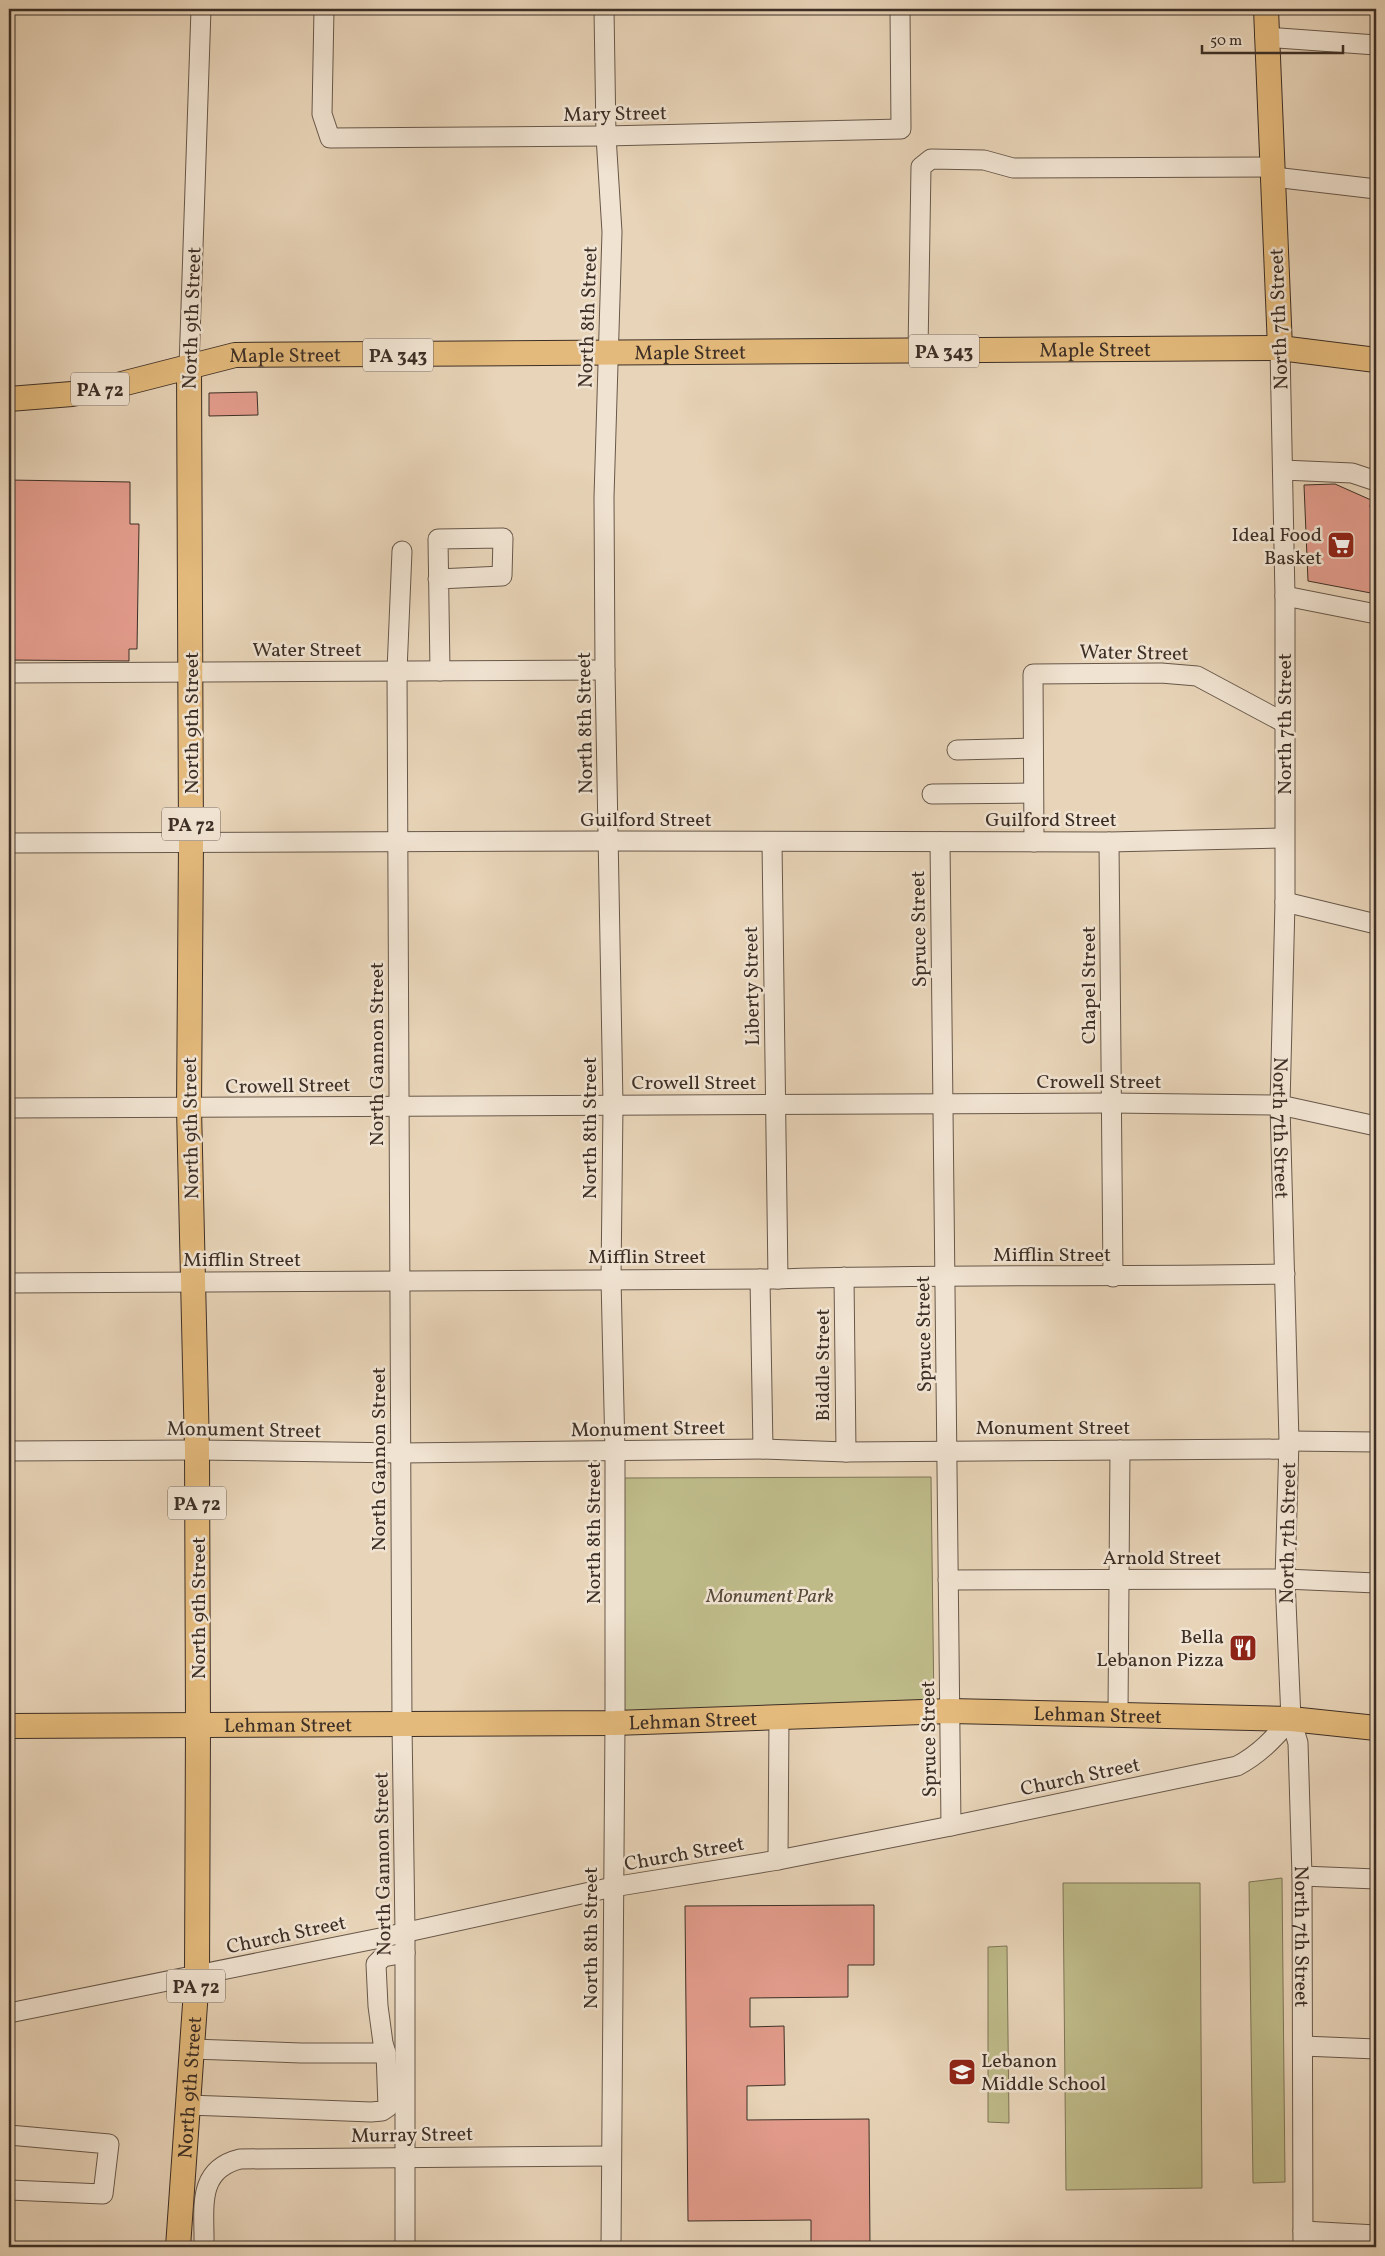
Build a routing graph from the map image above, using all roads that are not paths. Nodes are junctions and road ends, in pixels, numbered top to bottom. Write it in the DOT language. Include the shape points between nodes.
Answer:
graph roads {
  1 [pos="201,9"];
  2 [pos="324,9"];
  3 [pos="604,9"];
  4 [pos="900,9"];
  5 [pos="1266,9"];
  6 [pos="1266,37"];
  7 [pos="1376,46"];
  8 [pos="606,136"];
  9 [pos="1273,172"];
  10 [pos="1376,189"];
  11 [pos="1280,348"];
  12 [pos="918,352"];
  13 [pos="609,354"];
  14 [pos="1376,360"];
  15 [pos="189,367"];
  16 [pos="9,399"];
  17 [pos="1284,470"];
  18 [pos="1376,481"];
  19 [pos="402,551"];
  20 [pos="438,579"];
  21 [pos="1285,596"];
  22 [pos="1376,614"];
  23 [pos="605,670"];
  24 [pos="191,671"];
  25 [pos="397,671"];
  26 [pos="440,671"];
  27 [pos="9,673"];
  28 [pos="1283,722"];
  29 [pos="1033,748"];
  30 [pos="957,750"];
  31 [pos="1034,793"];
  32 [pos="932,794"];
  33 [pos="1284,838"];
  34 [pos="609,841"];
  35 [pos="191,842"];
  36 [pos="398,842"];
  37 [pos="940,842"];
  38 [pos="1034,842"];
  39 [pos="1109,842"];
  40 [pos="9,843"];
  41 [pos="772,843"];
  42 [pos="1285,902"];
  43 [pos="1376,924"];
  44 [pos="1111,1102"];
  45 [pos="775,1104"];
  46 [pos="943,1104"];
  47 [pos="613,1105"];
  48 [pos="1280,1105"];
  49 [pos="399,1106"];
  50 [pos="9,1108"];
  51 [pos="189,1108"];
  52 [pos="1376,1126"];
  53 [pos="1285,1274"];
  54 [pos="945,1276"];
  55 [pos="844,1277"];
  56 [pos="1112,1277"];
  57 [pos="611,1279"];
  58 [pos="769,1279"];
  59 [pos="400,1280"];
  60 [pos="192,1282"];
  61 [pos="9,1283"];
  62 [pos="1376,1442"];
  63 [pos="1289,1445"];
  64 [pos="764,1449"];
  65 [pos="197,1450"];
  66 [pos="947,1450"];
  67 [pos="1120,1450"];
  68 [pos="9,1451"];
  69 [pos="615,1452"];
  70 [pos="846,1452"];
  71 [pos="401,1453"];
  72 [pos="1119,1579"];
  73 [pos="1285,1579"];
  74 [pos="948,1580"];
  75 [pos="1376,1583"];
  76 [pos="950,1711"];
  77 [pos="1118,1713"];
  78 [pos="779,1716"];
  79 [pos="1291,1718"];
  80 [pos="616,1723"];
  81 [pos="402,1724"];
  82 [pos="198,1725"];
  83 [pos="9,1726"];
  84 [pos="1376,1728"];
  85 [pos="951,1826"];
  86 [pos="778,1860"];
  87 [pos="1302,1876"];
  88 [pos="1376,1879"];
  89 [pos="613,1887"];
  90 [pos="405,1933"];
  91 [pos="405,1953"];
  92 [pos="197,1976"];
  93 [pos="9,2013"];
  94 [pos="1303,2046"];
  95 [pos="192,2049"];
  96 [pos="1376,2049"];
  97 [pos="386,2053"];
  98 [pos="188,2105"];
  99 [pos="9,2135"];
  100 [pos="404,2156"];
  101 [pos="611,2156"];
  102 [pos="9,2190"];
  103 [pos="1376,2235"];
  104 [pos="1303,2239"];
  105 [pos="178,2247"];
  106 [pos="204,2247"];
  107 [pos="405,2247"];
  108 [pos="611,2247"];
  1 -- 15 [label="street, North 9th Street"];
  2 -- 8 [label="street, Mary Street" via="322,114 330,138"];
  3 -- 8 [label="street, North 8th Street"];
  4 -- 8 [label="street, Mary Street" via="901,129"];
  5 -- 6 [label="main road, North 7th Street"];
  6 -- 7 [label="street"];
  6 -- 9 [label="main road, North 7th Street"];
  8 -- 13 [label="street, North 8th Street" via="612,232"];
  9 -- 10 [label="street"];
  9 -- 11 [label="main road, North 7th Street"];
  9 -- 12 [label="street" via="1013,168 984,160 931,159 921,167"];
  11 -- 12 [label="main road, Maple Street / PA 343"];
  11 -- 14 [label="main road, Maple Street"];
  11 -- 17 [label="street, North 7th Street"];
  12 -- 13 [label="main road, Maple Street / PA 343"];
  13 -- 15 [label="main road, Maple Street / PA 343" via="235,355"];
  13 -- 23 [label="street, North 8th Street" via="604,497"];
  15 -- 16 [label="main road, Maple Street / PA 72" via="106,388"];
  15 -- 24 [label="main road, North 9th Street / PA 72"];
  17 -- 18 [label="street" via="1352,472"];
  17 -- 21 [label="street, North 7th Street"];
  19 -- 25 [label="street, North Gannon Street"];
  20 -- 26 [label="street"];
  21 -- 22 [label="street"];
  21 -- 28 [label="street, North 7th Street"];
  23 -- 26 [label="street, Water Street"];
  23 -- 34 [label="street, North 8th Street"];
  24 -- 25 [label="street, Water Street"];
  24 -- 27 [label="street, Water Street"];
  24 -- 35 [label="main road, North 9th Street / PA 72"];
  25 -- 26 [label="street, Water Street"];
  25 -- 36 [label="street, North Gannon Street"];
  28 -- 29 [label="street, Water Street" via="1197,676 1161,672 1033,674"];
  28 -- 33 [label="street, North 7th Street"];
  29 -- 30 [label="street"];
  29 -- 31 [label="street"];
  31 -- 32 [label="street"];
  31 -- 38 [label="street"];
  33 -- 39 [label="street, Guilford Street"];
  33 -- 42 [label="street, North 7th Street"];
  34 -- 36 [label="street, Guilford Street"];
  34 -- 41 [label="street, Guilford Street"];
  34 -- 47 [label="street, North 8th Street"];
  35 -- 36 [label="street, Guilford Street"];
  35 -- 40 [label="street, Guilford Street"];
  35 -- 51 [label="main road, North 9th Street / PA 72"];
  36 -- 49 [label="street, North Gannon Street"];
  37 -- 38 [label="street, Guilford Street"];
  37 -- 41 [label="street, Guilford Street"];
  37 -- 46 [label="street, Spruce Street"];
  38 -- 39 [label="street, Guilford Street"];
  39 -- 44 [label="street, Chapel Street"];
  41 -- 45 [label="street, Liberty Street"];
  42 -- 43 [label="street"];
  42 -- 48 [label="street, North 7th Street"];
  44 -- 46 [label="street, Crowell Street"];
  44 -- 48 [label="street, Crowell Street"];
  44 -- 56 [label="street, Chapel Street"];
  45 -- 46 [label="street, Crowell Street"];
  45 -- 47 [label="street, Crowell Street"];
  45 -- 58 [label="street, Liberty Street"];
  46 -- 54 [label="street, Spruce Street"];
  47 -- 49 [label="street, Crowell Street"];
  47 -- 57 [label="street, North 8th Street"];
  48 -- 52 [label="street, Crowell Street"];
  48 -- 53 [label="street, North 7th Street"];
  49 -- 51 [label="street, Crowell Street"];
  49 -- 59 [label="street, North Gannon Street"];
  50 -- 51 [label="street, Crowell Street"];
  51 -- 60 [label="main road, North 9th Street / PA 72"];
  53 -- 56 [label="street, Mifflin Street"];
  53 -- 63 [label="street, North 7th Street"];
  54 -- 55 [label="street, Mifflin Street"];
  54 -- 56 [label="street, Mifflin Street"];
  54 -- 66 [label="street, Spruce Street"];
  55 -- 58 [label="street, Mifflin Street"];
  55 -- 70 [label="street, Biddle Street"];
  57 -- 58 [label="street, Mifflin Street"];
  57 -- 59 [label="street, Mifflin Street"];
  57 -- 69 [label="street, North 8th Street"];
  58 -- 64 [label="street, Liberty Street"];
  59 -- 60 [label="street, Mifflin Street"];
  59 -- 71 [label="street, North Gannon Street"];
  60 -- 61 [label="street, Mifflin Street"];
  60 -- 65 [label="main road, North 9th Street / PA 72"];
  62 -- 63 [label="street, Monument Street"];
  63 -- 67 [label="street, Monument Street"];
  63 -- 73 [label="street, North 7th Street"];
  64 -- 69 [label="street, Monument Street"];
  64 -- 70 [label="street, Monument Street"];
  65 -- 68 [label="street, Monument Street"];
  65 -- 71 [label="street, Monument Street"];
  65 -- 82 [label="main road, North 9th Street / PA 72"];
  66 -- 67 [label="street, Monument Street"];
  66 -- 70 [label="street, Monument Street"];
  66 -- 74 [label="street, Spruce Street"];
  67 -- 72 [label="street"];
  69 -- 71 [label="street, Monument Street"];
  69 -- 80 [label="street, North 8th Street"];
  71 -- 81 [label="street, North Gannon Street"];
  72 -- 73 [label="street, Arnold Street"];
  72 -- 74 [label="street, Arnold Street"];
  72 -- 77 [label="street"];
  73 -- 75 [label="street, Arnold Street"];
  73 -- 79 [label="street, North 7th Street"];
  74 -- 76 [label="street, Spruce Street"];
  76 -- 77 [label="main road, Lehman Street"];
  76 -- 78 [label="main road, Lehman Street"];
  76 -- 85 [label="street, Spruce Street"];
  77 -- 79 [label="main road, Lehman Street"];
  78 -- 80 [label="main road, Lehman Street"];
  78 -- 86 [label="street"];
  79 -- 84 [label="main road, Lehman Street"];
  79 -- 85 [label="street, Church Street" via="1266,1748 1237,1766"];
  79 -- 87 [label="street, North 7th Street" via="1298,1743"];
  80 -- 81 [label="main road, Lehman Street"];
  80 -- 89 [label="street, North 8th Street"];
  81 -- 82 [label="main road, Lehman Street"];
  81 -- 90 [label="street, North Gannon Street"];
  82 -- 83 [label="main road, Lehman Street"];
  82 -- 92 [label="main road, North 9th Street / PA 72"];
  85 -- 86 [label="street, Church Street"];
  86 -- 89 [label="street, Church Street"];
  87 -- 88 [label="street"];
  87 -- 94 [label="street, North 7th Street"];
  89 -- 90 [label="street, Church Street"];
  89 -- 101 [label="street, North 8th Street"];
  90 -- 91 [label="street, North Gannon Street"];
  90 -- 92 [label="street, Church Street"];
  91 -- 97 [label="street" via="383,1957 376,1964 379,2016"];
  91 -- 100 [label="street, North Gannon Street"];
  92 -- 93 [label="street, Church Street"];
  92 -- 95 [label="main road, North 9th Street / PA 72"];
  94 -- 96 [label="street"];
  94 -- 104 [label="street, North 7th Street"];
  95 -- 97 [label="street" via="302,2054"];
  95 -- 98 [label="main road, North 9th Street / PA 72"];
  97 -- 98 [label="street" via="389,2098 388,2107 382,2111"];
  98 -- 105 [label="main road, North 9th Street / PA 72"];
  99 -- 102 [label="street" via="109,2144 103,2194"];
  100 -- 101 [label="street, Murray Street"];
  100 -- 106 [label="street, Murray Street" via="240,2159 228,2162 216,2170 208,2182"];
  100 -- 107 [label="street, North Gannon Street"];
  101 -- 108 [label="street, North 8th Street"];
  103 -- 104 [label="street"];
}
